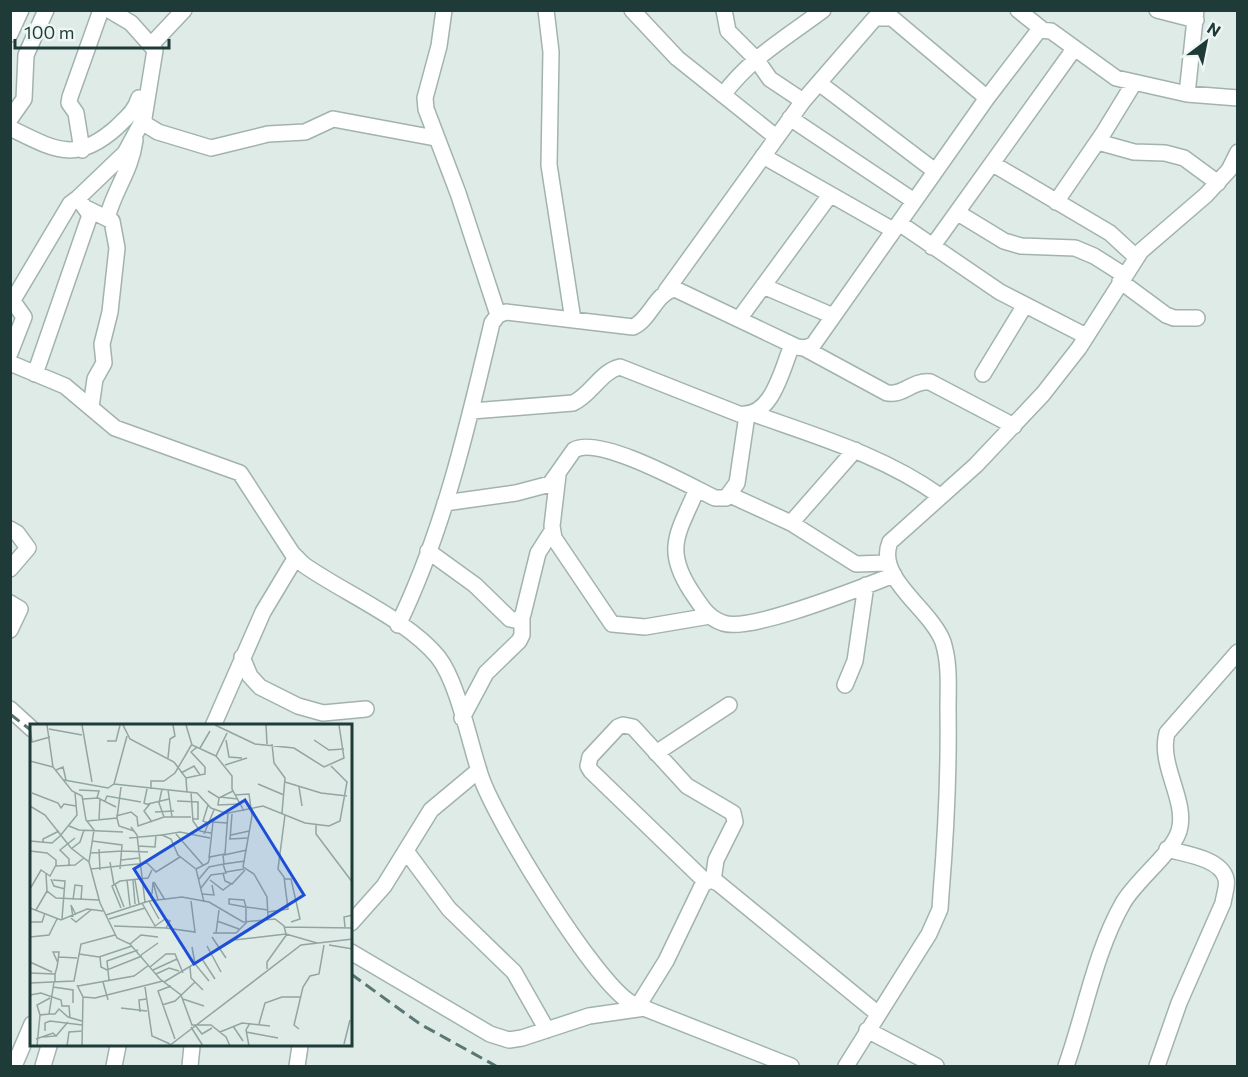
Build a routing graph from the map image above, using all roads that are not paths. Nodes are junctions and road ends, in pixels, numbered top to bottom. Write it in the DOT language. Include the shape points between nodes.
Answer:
graph roads {
  1 [pos="21,10"];
  2 [pos="46,10"];
  3 [pos="101,10"];
  4 [pos="109,10"];
  5 [pos="184,10"];
  6 [pos="444,10"];
  7 [pos="546,10"];
  8 [pos="632,10"];
  9 [pos="724,10"];
  10 [pos="823,10"];
  11 [pos="1018,10"];
  12 [pos="1156,10"];
  13 [pos="1196,15"];
  14 [pos="1043,30"];
  15 [pos="10,34"];
  16 [pos="151,45"];
  17 [pos="1074,49"];
  18 [pos="756,59"];
  19 [pos="819,83"];
  20 [pos="1134,83"];
  21 [pos="1187,94"];
  22 [pos="723,96"];
  23 [pos="987,98"];
  24 [pos="1238,98"];
  25 [pos="147,100"];
  26 [pos="803,101"];
  27 [pos="144,118"];
  28 [pos="790,118"];
  29 [pos="10,119"];
  30 [pos="10,128"];
  31 [pos="135,136"];
  32 [pos="776,137"];
  33 [pos="435,138"];
  34 [pos="1098,142"];
  35 [pos="82,150"];
  36 [pos="1238,152"];
  37 [pos="763,156"];
  38 [pos="993,164"];
  39 [pos="935,171"];
  40 [pos="1218,183"];
  41 [pos="830,195"];
  42 [pos="915,201"];
  43 [pos="1056,202"];
  44 [pos="83,204"];
  45 [pos="958,213"];
  46 [pos="107,218"];
  47 [pos="896,227"];
  48 [pos="932,247"];
  49 [pos="1136,257"];
  50 [pos="1122,278"];
  51 [pos="764,286"];
  52 [pos="666,291"];
  53 [pos="12,299"];
  54 [pos="1025,305"];
  55 [pos="498,315"];
  56 [pos="833,316"];
  57 [pos="1197,318"];
  58 [pos="739,319"];
  59 [pos="573,320"];
  60 [pos="1086,336"];
  61 [pos="798,346"];
  62 [pos="10,353"];
  63 [pos="10,363"];
  64 [pos="35,374"];
  65 [pos="983,374"];
  66 [pos="91,407"];
  67 [pos="472,411"];
  68 [pos="750,415"];
  69 [pos="1014,426"];
  70 [pos="855,450"];
  71 [pos="558,475"];
  72 [pos="697,489"];
  73 [pos="730,495"];
  74 [pos="940,496"];
  75 [pos="445,503"];
  76 [pos="791,523"];
  77 [pos="10,529"];
  78 [pos="552,531"];
  79 [pos="428,551"];
  80 [pos="296,557"];
  81 [pos="10,569"];
  82 [pos="890,569"];
  83 [pos="866,585"];
  84 [pos="10,603"];
  85 [pos="710,616"];
  86 [pos="522,618"];
  87 [pos="398,625"];
  88 [pos="10,630"];
  89 [pos="242,657"];
  90 [pos="1236,657"];
  91 [pos="845,685"];
  92 [pos="729,705"];
  93 [pos="10,709"];
  94 [pos="366,709"];
  95 [pos="462,718"];
  96 [pos="214,724"];
  97 [pos="30,727"];
  98 [pos="656,753"];
  99 [pos="479,770"];
  100 [pos="1167,849"];
  101 [pos="406,851"];
  102 [pos="710,881"];
  103 [pos="352,922"];
  104 [pos="352,953"];
  105 [pos="642,1007"];
  106 [pos="877,1013"];
  107 [pos="30,1029"];
  108 [pos="547,1030"];
  109 [pos="867,1030"];
  110 [pos="49,1047"];
  111 [pos="118,1047"];
  112 [pos="192,1047"];
  113 [pos="300,1047"];
  114 [pos="14,1066"];
  115 [pos="43,1066"];
  116 [pos="114,1066"];
  117 [pos="190,1066"];
  118 [pos="297,1066"];
  119 [pos="790,1066"];
  120 [pos="846,1066"];
  121 [pos="936,1066"];
  122 [pos="1066,1066"];
  123 [pos="1157,1066"];
  1 -- 15 [label="street"];
  2 -- 29 [label="street" via="26,56 24,99"];
  3 -- 35 [label="street" via="69,103 76,113"];
  4 -- 16 [label="street" via="130,23"];
  5 -- 16 [label="street"];
  6 -- 33 [label="street" via="425,98"];
  7 -- 59 [label="street" via="551,52 549,165"];
  8 -- 22 [label="street" via="677,58"];
  9 -- 18 [label="street" via="728,31"];
  10 -- 18 [label="street"];
  11 -- 14 [label="street"];
  12 -- 13 [label="street"];
  13 -- 21 [label="street"];
  14 -- 17 [label="street" via="1051,31"];
  14 -- 23 [label="street" via="1035,34"];
  16 -- 25 [label="street" via="155,58"];
  17 -- 20 [label="street" via="1107,74"];
  17 -- 38 [label="street"];
  18 -- 22 [label="street" via="738,74"];
  18 -- 26 [label="street" via="770,79"];
  19 -- 23 [label="street" via="866,26 883,16 899,24"];
  19 -- 26 [label="street"];
  19 -- 39 [label="street"];
  20 -- 21 [label="street"];
  20 -- 34 [label="street"];
  21 -- 24 [label="street"];
  22 -- 32 [label="street"];
  23 -- 39 [label="street"];
  25 -- 27 [label="street"];
  25 -- 35 [label="street" via="139,98 136,109 106,136"];
  26 -- 28 [label="street"];
  27 -- 31 [label="street"];
  27 -- 33 [label="street" via="158,132 211,148 268,134 305,132 333,119"];
  28 -- 32 [label="street"];
  28 -- 42 [label="street"];
  30 -- 35 [label="street" via="50,147"];
  31 -- 44 [label="street"];
  31 -- 46 [label="street" via="130,168 114,193"];
  32 -- 37 [label="street"];
  33 -- 55 [label="street" via="458,193"];
  34 -- 40 [label="street" via="1134,152 1184,158"];
  34 -- 43 [label="street"];
  36 -- 40 [label="street"];
  37 -- 41 [label="street"];
  37 -- 52 [label="street"];
  38 -- 43 [label="street"];
  38 -- 45 [label="street"];
  39 -- 42 [label="street"];
  40 -- 49 [label="street" via="1148,242"];
  41 -- 47 [label="street"];
  41 -- 51 [label="street"];
  42 -- 47 [label="street"];
  43 -- 49 [label="street" via="1110,233"];
  44 -- 46 [label="street"];
  44 -- 53 [label="street" via="70,204"];
  44 -- 64 [label="street" via="90,215"];
  45 -- 48 [label="street"];
  45 -- 50 [label="street" via="1004,241 1021,246 1075,248 1094,256"];
  46 -- 66 [label="street" via="114,226 117,248 102,344 104,363 95,379"];
  47 -- 48 [label="street"];
  47 -- 56 [label="street"];
  48 -- 54 [label="street"];
  49 -- 50 [label="street"];
  50 -- 57 [label="street" via="1166,315"];
  50 -- 60 [label="street"];
  51 -- 56 [label="street"];
  51 -- 58 [label="street"];
  52 -- 58 [label="street" via="675,289"];
  52 -- 59 [label="street" via="633,327"];
  53 -- 62 [label="street" via="24,317"];
  54 -- 60 [label="street"];
  54 -- 65 [label="street"];
  55 -- 59 [label="street" via="506,312"];
  55 -- 67 [label="street" via="492,323"];
  56 -- 61 [label="street" via="813,345"];
  58 -- 61 [label="street"];
  60 -- 69 [label="street"];
  61 -- 68 [label="street" via="764,406"];
  61 -- 69 [label="street" via="887,393 930,382"];
  63 -- 64 [label="street"];
  64 -- 66 [label="street" via="65,386"];
  66 -- 80 [label="street" via="115,428 240,473"];
  67 -- 68 [label="street" via="573,403 584,398 612,369 620,367"];
  67 -- 75 [label="street"];
  68 -- 70 [label="street"];
  68 -- 73 [label="street" via="737,483"];
  69 -- 74 [label="street"];
  70 -- 74 [label="street" via="891,465"];
  70 -- 76 [label="street"];
  71 -- 72 [label="street" via="574,450 594,446"];
  71 -- 75 [label="street" via="550,484 540,487"];
  71 -- 78 [label="street"];
  72 -- 73 [label="street" via="715,498"];
  72 -- 85 [label="street" via="674,553 681,575"];
  73 -- 76 [label="street"];
  74 -- 82 [label="street" via="894,537 887,550"];
  75 -- 79 [label="street"];
  76 -- 82 [label="street" via="856,564"];
  77 -- 81 [label="street" via="28,548"];
  78 -- 85 [label="street" via="567,560 612,624 645,627"];
  78 -- 86 [label="street" via="538,553"];
  79 -- 86 [label="street" via="475,585 510,619"];
  79 -- 87 [label="street"];
  80 -- 87 [label="street" via="319,576"];
  80 -- 89 [label="street" via="273,592"];
  82 -- 83 [label="street"];
  82 -- 106 [label="street" via="935,626 946,655 949,775 940,909 929,934"];
  83 -- 85 [label="street" via="745,623 729,625"];
  83 -- 91 [label="street" via="855,661"];
  84 -- 88 [label="street" via="20,609"];
  86 -- 95 [label="street" via="519,641 486,673"];
  87 -- 95 [label="street" via="439,658"];
  89 -- 94 [label="street" via="260,687 298,706 323,713"];
  89 -- 96 [label="street"];
  90 -- 100 [label="street" via="1167,733 1166,758 1180,822 1179,832"];
  92 -- 98 [label="street"];
  93 -- 97 [label="street"];
  95 -- 99 [label="street"];
  98 -- 102 [label="street" via="687,786 733,813 735,822"];
  98 -- 102 [label="street" via="635,729 623,725 599,746 588,766 663,842"];
  99 -- 101 [label="street" via="431,810"];
  99 -- 105 [label="street" via="499,818 601,975 619,996"];
  100 -- 122 [label="street" via="1132,889 1110,928"];
  100 -- 123 [label="street" via="1221,869 1226,886 1223,903 1179,1003"];
  101 -- 103 [label="street" via="384,886"];
  101 -- 108 [label="street" via="454,914 514,972"];
  102 -- 105 [label="street"];
  102 -- 106 [label="street"];
  104 -- 108 [label="street" via="490,1034 510,1040"];
  105 -- 108 [label="street"];
  105 -- 119 [label="street"];
  106 -- 109 [label="street"];
  107 -- 114 [label="street"];
  109 -- 120 [label="street"];
  109 -- 121 [label="street"];
  110 -- 115 [label="street"];
  111 -- 116 [label="street"];
  112 -- 117 [label="street"];
  113 -- 118 [label="street"];
}
